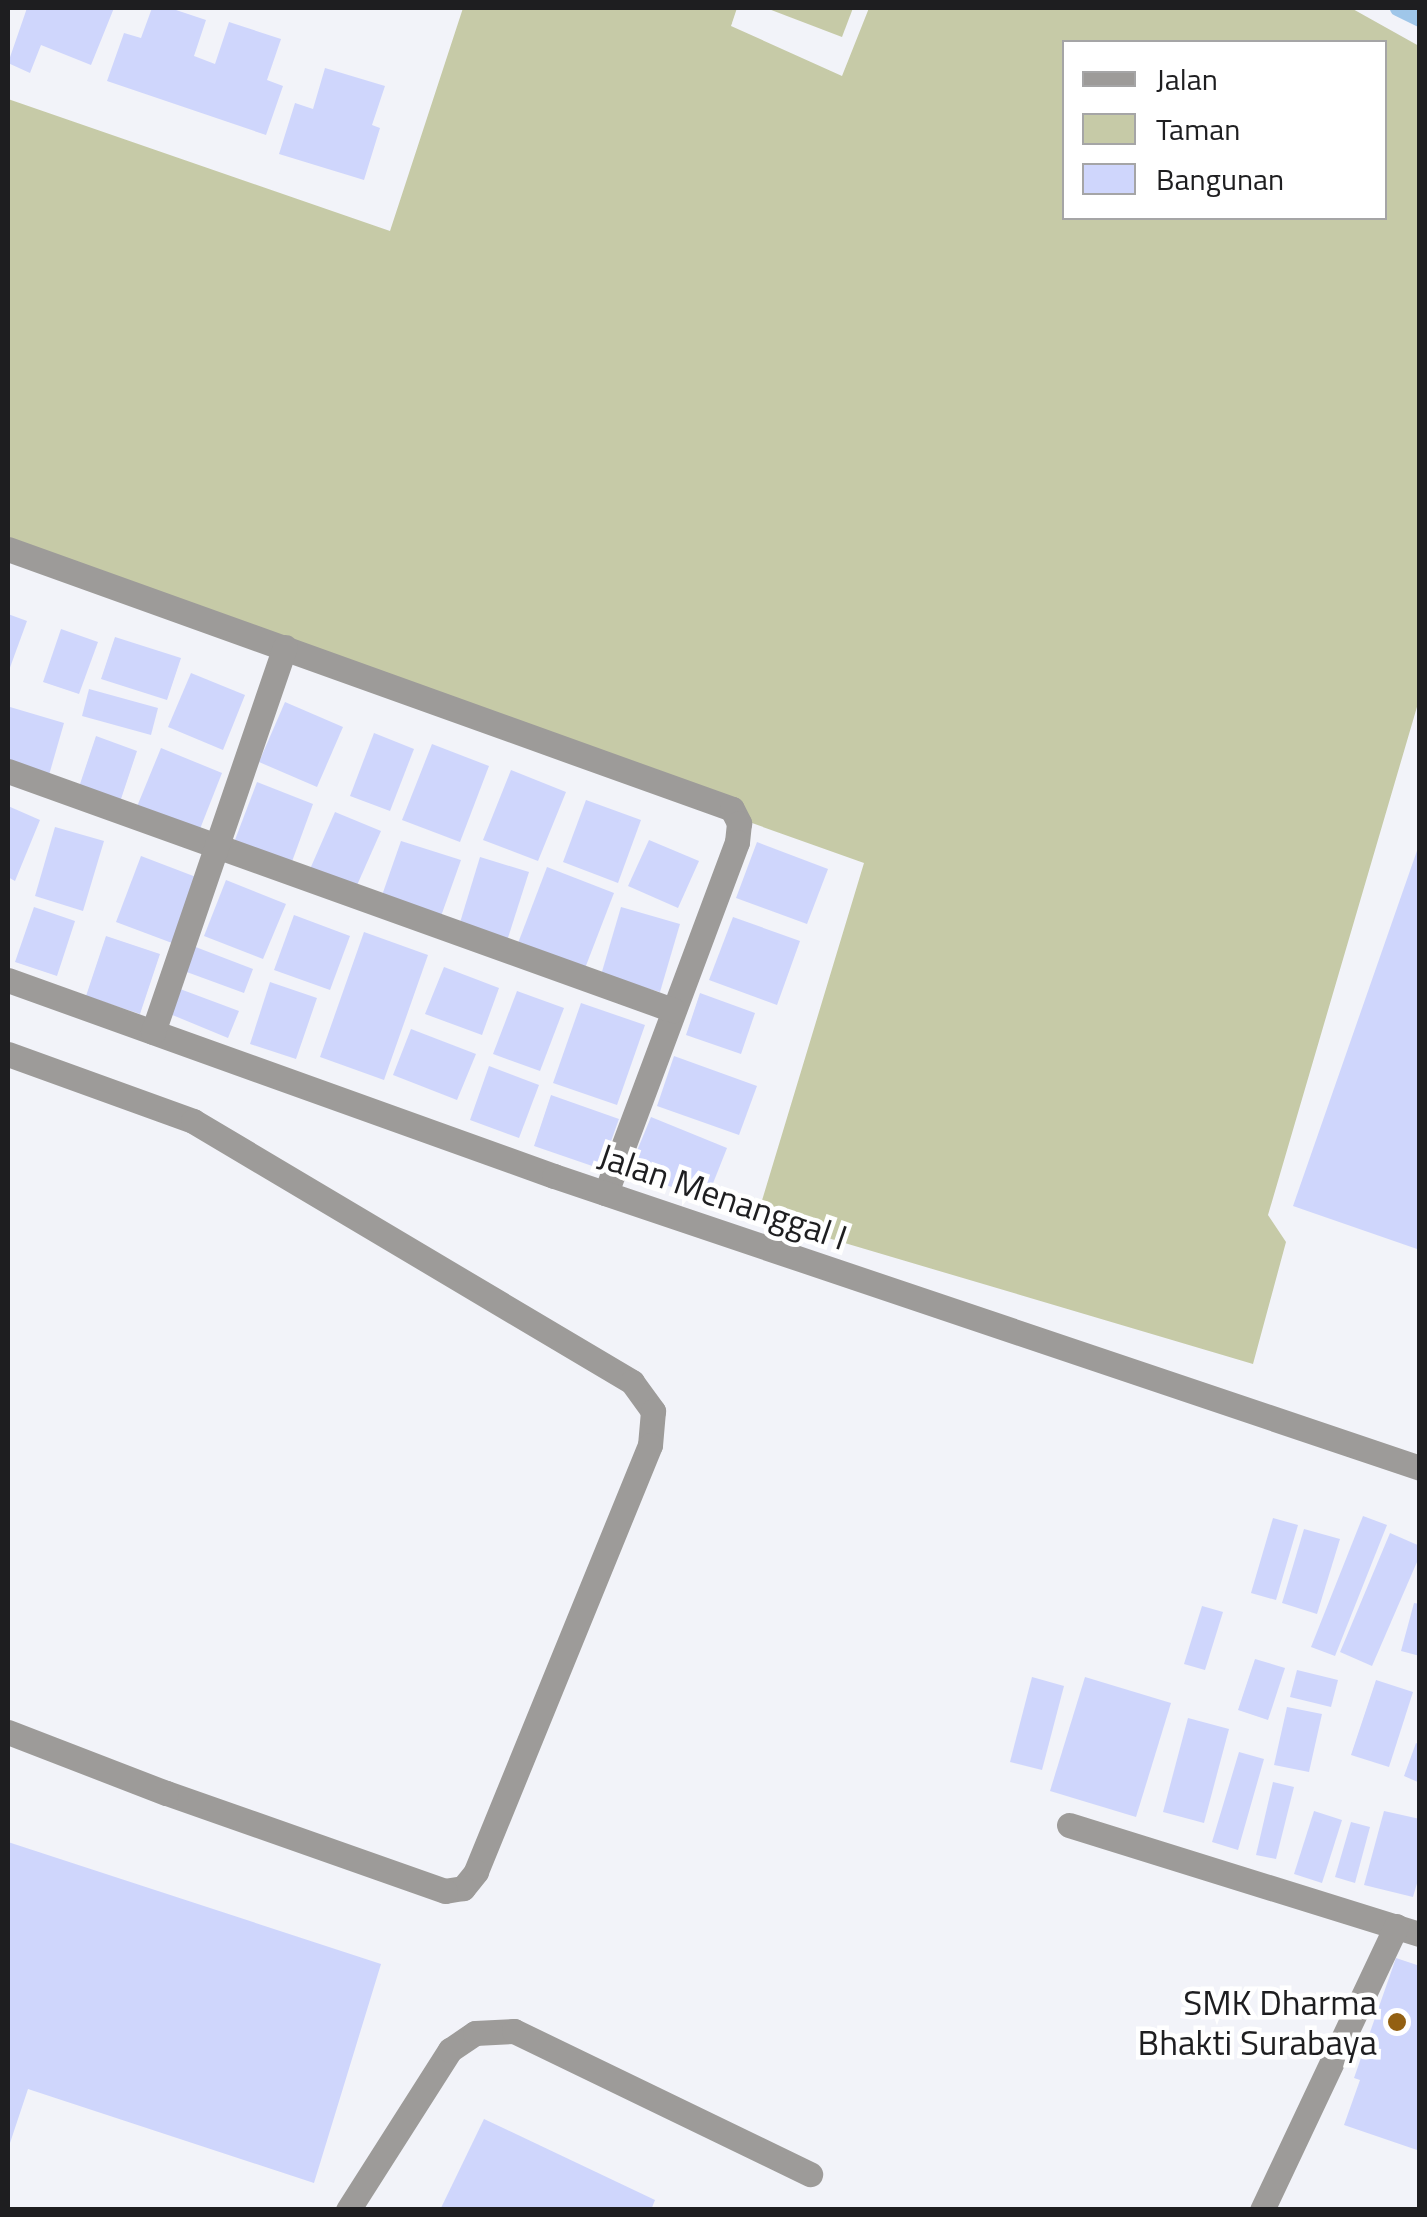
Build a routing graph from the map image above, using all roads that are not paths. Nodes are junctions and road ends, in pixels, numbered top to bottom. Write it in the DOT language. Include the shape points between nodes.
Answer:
graph roads {
  1 [pos="8,549"];
  2 [pos="285,648"];
  3 [pos="8,771"];
  4 [pos="218,846"];
  5 [pos="8,980"];
  6 [pos="673,1010"];
  7 [pos="154,1032"];
  8 [pos="8,1054"];
  9 [pos="606,1193"];
  10 [pos="1420,1468"];
  11 [pos="8,1732"];
  12 [pos="1069,1824"];
  13 [pos="1408,1930"];
  14 [pos="810,2174"];
  15 [pos="348,2210"];
  16 [pos="1262,2210"];
  1 -- 2 [label="street"];
  2 -- 4 [label="street"];
  2 -- 6 [label="street" via="732,809 737,842"];
  3 -- 4 [label="street"];
  4 -- 6 [label="street"];
  4 -- 7 [label="street"];
  5 -- 7 [label="street, Jalan Menanggal I"];
  6 -- 9 [label="street"];
  7 -- 9 [label="street, Jalan Menanggal I"];
  8 -- 11 [label="street" via="193,1121 632,1382 654,1411 650,1445 476,1872 463,1888 444,1891"];
  9 -- 10 [label="street, Jalan Menanggal I"];
  12 -- 13 [label="street"];
  13 -- 16 [label="street"];
  14 -- 15 [label="street" via="514,2031 475,2033 450,2050"];
}
